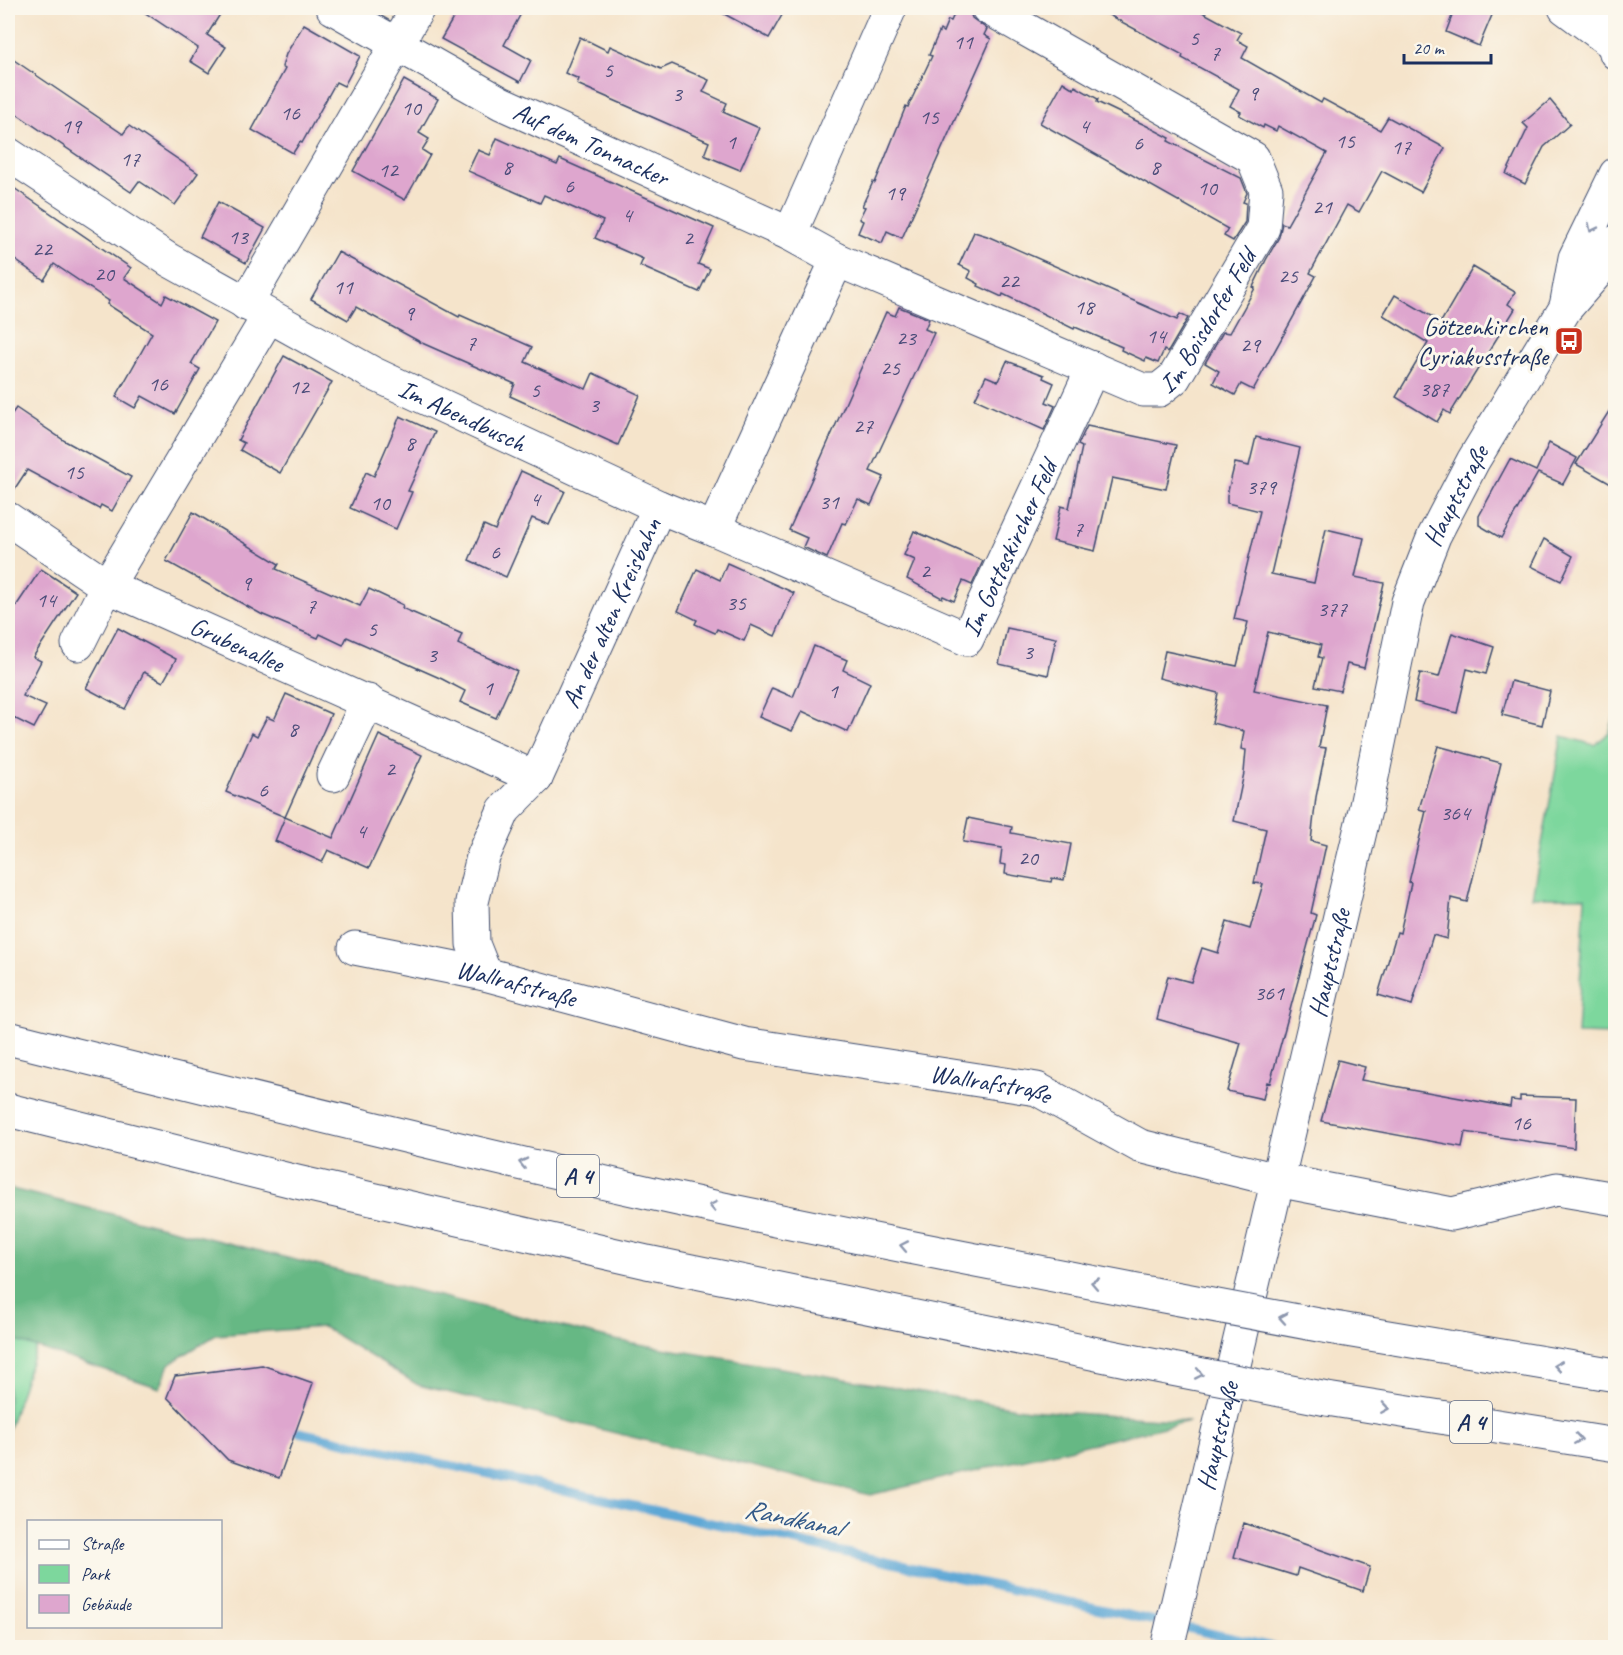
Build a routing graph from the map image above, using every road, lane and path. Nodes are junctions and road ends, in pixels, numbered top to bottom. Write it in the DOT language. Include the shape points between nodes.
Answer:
graph roads {
  1 [pos="333,8"];
  2 [pos="418,8"];
  3 [pos="890,8"];
  4 [pos="987,8"];
  5 [pos="1565,8"];
  6 [pos="1615,8"];
  7 [pos="397,45"];
  8 [pos="1613,48"];
  9 [pos="8,154"];
  10 [pos="1616,174"];
  11 [pos="790,234"];
  12 [pos="1616,242"];
  13 [pos="837,260"];
  14 [pos="1565,309"];
  15 [pos="257,311"];
  16 [pos="1093,368"];
  17 [pos="659,507"];
  18 [pos="8,519"];
  19 [pos="714,529"];
  20 [pos="107,586"];
  21 [pos="78,644"];
  22 [pos="368,701"];
  23 [pos="333,775"];
  24 [pos="536,778"];
  25 [pos="355,948"];
  26 [pos="485,974"];
  27 [pos="8,1038"];
  28 [pos="8,1110"];
  29 [pos="1277,1180"];
  30 [pos="1616,1199"];
  31 [pos="1616,1375"];
  32 [pos="1616,1445"];
  33 [pos="1167,1647"];
  1 -- 7 [label="main road, Auf dem Tonnacker"];
  2 -- 7 [label="main road"];
  3 -- 11 [label="main road"];
  4 -- 16 [label="main road, Im Boisdorfer Feld" via="1253,158 1266,190 1263,228 1174,378 1159,390 1143,390"];
  5 -- 8 [label="main road"];
  6 -- 8 [label="main road" via="1610,21"];
  7 -- 11 [label="main road, Auf dem Tonnacker" via="501,103"];
  7 -- 15 [label="main road"];
  9 -- 15 [label="main road, Im Abendbusch" via="169,260"];
  10 -- 14 [label="main road, Hauptstraße, one-way" via="1575,258"];
  11 -- 13 [label="main road, Im Boisdorfer Feld"];
  12 -- 14 [label="main road, Hauptstraße" via="1598,272"];
  13 -- 16 [label="main road, Im Boisdorfer Feld"];
  13 -- 19 [label="main road"];
  14 -- 29 [label="main road, Hauptstraße" via="1444,513 1408,602 1366,806"];
  15 -- 17 [label="main road, Im Abendbusch" via="372,374"];
  15 -- 20 [label="main road"];
  16 -- 19 [label="main road, Im Gotteskircher Feld" via="967,639"];
  17 -- 19 [label="main road, An der alten Kreisbahn"];
  17 -- 24 [label="main road, An der alten Kreisbahn"];
  18 -- 20 [label="main road, Grubenallee"];
  20 -- 21 [label="main road"];
  20 -- 22 [label="main road, Grubenallee"];
  22 -- 23 [label="main road"];
  22 -- 24 [label="main road, Grubenallee"];
  24 -- 26 [label="main road, An der alten Kreisbahn" via="504,810 483,857 472,902 473,944"];
  25 -- 26 [label="main road, Wallrafstraße"];
  26 -- 29 [label="main road, Wallrafstraße" via="744,1044 1037,1089 1140,1146"];
  31 -- 27 [label="main road, A 4, one-way, bridge" via="1340,1329 901,1246 348,1123"];
  28 -- 32 [label="main road, A 4, one-way, bridge" via="297,1182 647,1262 1327,1399"];
  29 -- 30 [label="main road, Wallrafstraße" via="1452,1214 1557,1189"];
  29 -- 33 [label="main road, Hauptstraße"];
}
